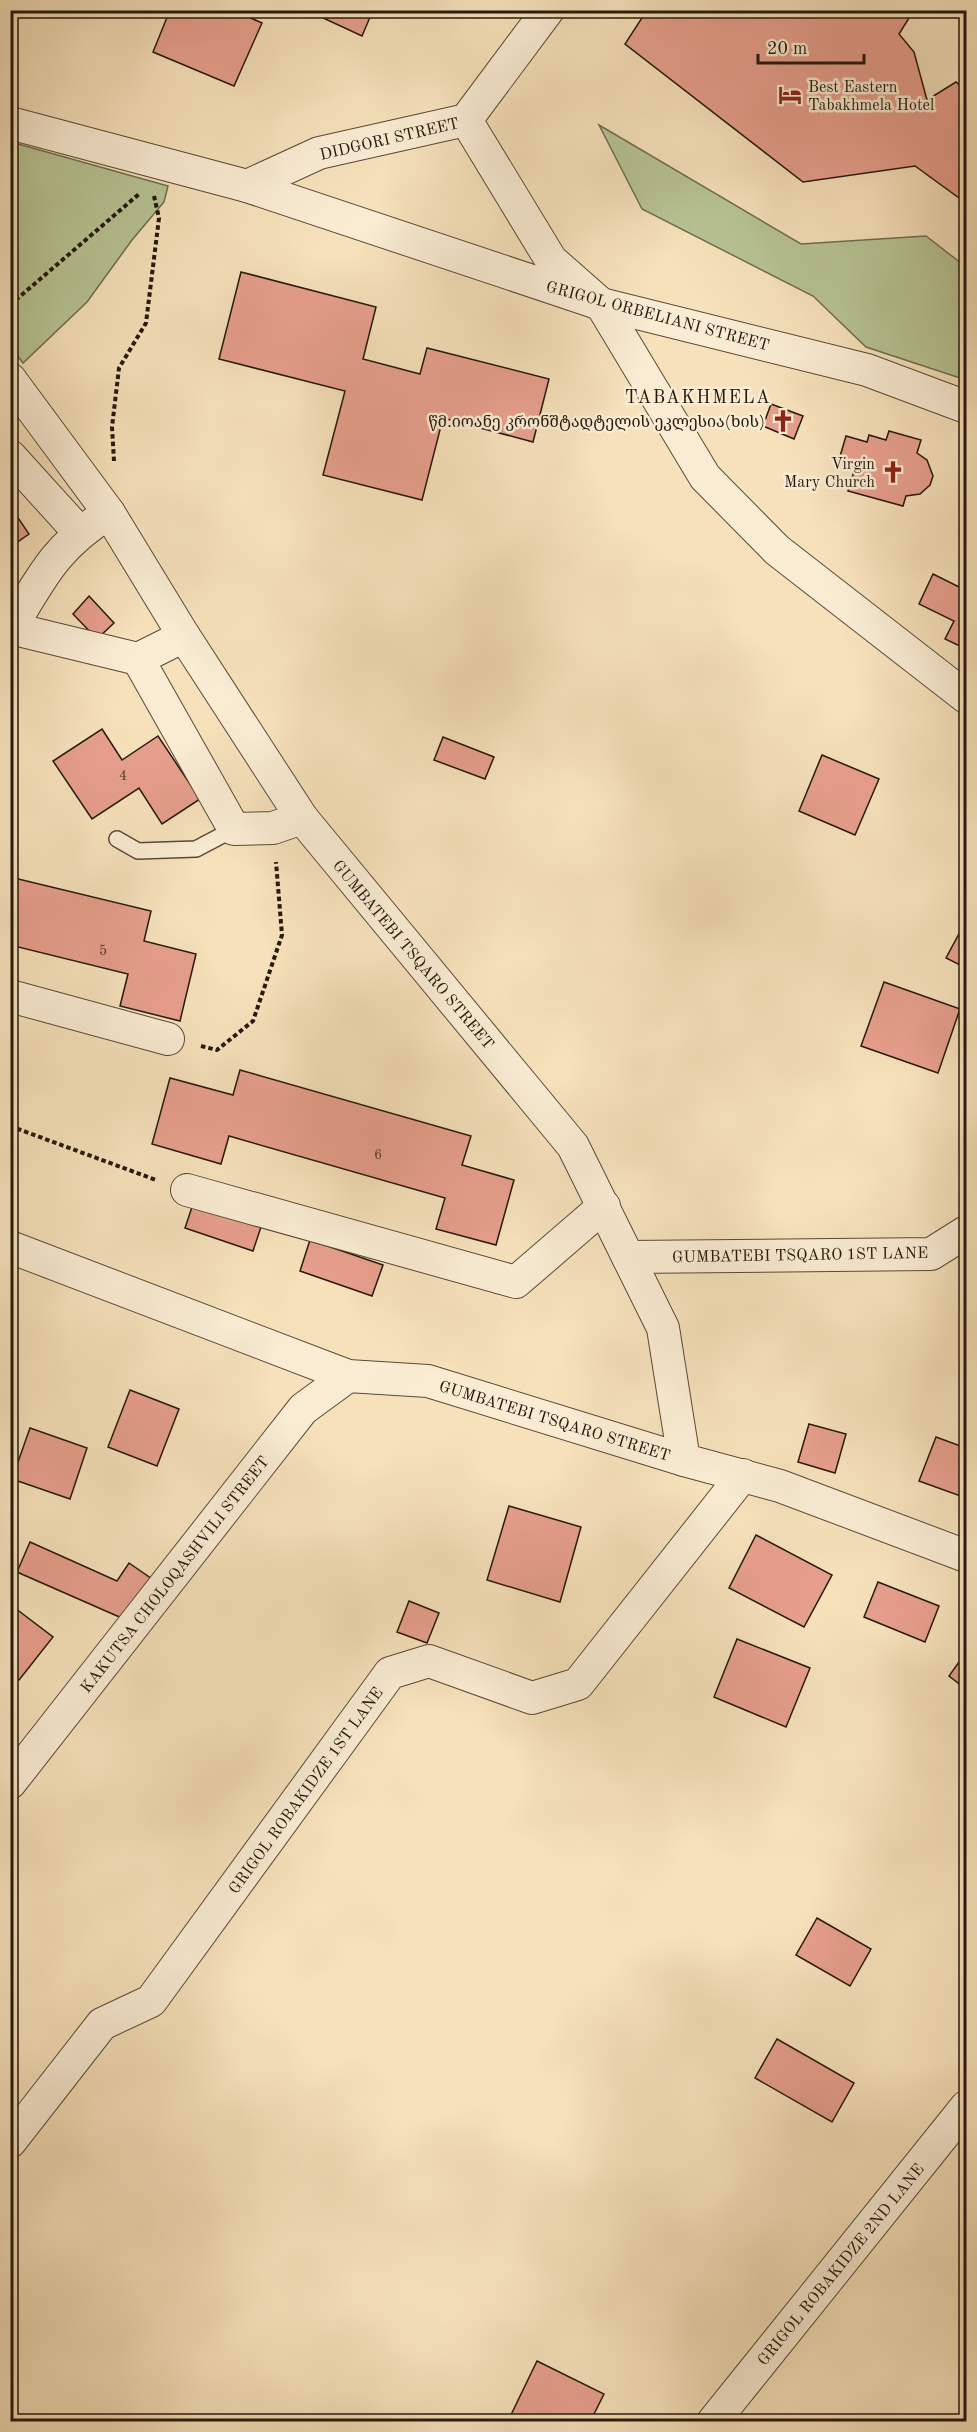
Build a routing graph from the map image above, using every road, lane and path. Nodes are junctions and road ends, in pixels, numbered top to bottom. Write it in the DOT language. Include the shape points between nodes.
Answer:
graph roads {
  1 [pos="548,10"];
  2 [pos="466,120"];
  3 [pos="10,123"];
  4 [pos="162,175"];
  5 [pos="247,186"];
  6 [pos="601,304"];
  7 [pos="10,305"];
  8 [pos="10,379"];
  9 [pos="966,406"];
  10 [pos="45,426"];
  11 [pos="10,456"];
  12 [pos="104,506"];
  13 [pos="79,532"];
  14 [pos="11,628"];
  15 [pos="184,636"];
  16 [pos="138,659"];
  17 [pos="966,697"];
  18 [pos="302,818"];
  19 [pos="273,828"];
  20 [pos="234,829"];
  21 [pos="117,839"];
  22 [pos="10,996"];
  23 [pos="168,1039"];
  24 [pos="10,1126"];
  25 [pos="187,1190"];
  26 [pos="604,1206"];
  27 [pos="966,1232"];
  28 [pos="10,1248"];
  29 [pos="628,1257"];
  30 [pos="348,1376"];
  31 [pos="684,1460"];
  32 [pos="743,1475"];
  33 [pos="966,1556"];
  34 [pos="10,1783"];
  35 [pos="966,2107"];
  36 [pos="10,2142"];
  37 [pos="713,2421"];
  1 -- 2 [label="street, DIDGORI STREET"];
  2 -- 5 [label="street, DIDGORI STREET" via="319,153"];
  2 -- 6 [label="street" via="551,260"];
  3 -- 4 [label="street"];
  4 -- 5 [label="street"];
  4 -- 7 [label="path"];
  4 -- 12 [label="path" via="146,323 119,368 112,427 115,480"];
  5 -- 6 [label="street, GRIGOL ORBELIANI STREET"];
  6 -- 9 [label="street, GRIGOL ORBELIANI STREET" via="867,370"];
  6 -- 17 [label="street" via="705,477 777,550"];
  8 -- 10 [label="street, GUMBATEBI TSQARO STREET"];
  10 -- 11 [label="street"];
  10 -- 12 [label="street, GUMBATEBI TSQARO STREET"];
  11 -- 13 [label="street"];
  12 -- 13 [label="street"];
  12 -- 15 [label="street, GUMBATEBI TSQARO STREET"];
  13 -- 14 [label="street" via="48,566"];
  14 -- 16 [label="street"];
  15 -- 16 [label="street"];
  15 -- 18 [label="street, GUMBATEBI TSQARO STREET"];
  16 -- 20 [label="street"];
  18 -- 19 [label="street"];
  18 -- 26 [label="street, GUMBATEBI TSQARO STREET" via="573,1146"];
  19 -- 20 [label="street"];
  19 -- 23 [label="path" via="282,935 253,1021 217,1050"];
  20 -- 21 [label="lane" via="196,849 138,850"];
  22 -- 23 [label="street"];
  24 -- 25 [label="path" via="120,1169"];
  25 -- 26 [label="street" via="516,1281"];
  26 -- 29 [label="street, GUMBATEBI TSQARO STREET"];
  27 -- 29 [label="street, GUMBATEBI TSQARO 1ST LANE" via="931,1254"];
  28 -- 30 [label="street, GUMBATEBI TSQARO STREET"];
  29 -- 31 [label="street, GUMBATEBI TSQARO STREET" via="663,1329"];
  30 -- 31 [label="street, GUMBATEBI TSQARO STREET" via="428,1381"];
  30 -- 34 [label="street, KAKUTSA CHOLOQASHVILI STREET" via="303,1409"];
  31 -- 32 [label="street"];
  32 -- 33 [label="street"];
  32 -- 36 [label="street, GRIGOL ROBAKIDZE 1ST LANE" via="578,1684 532,1698 429,1661 390,1673 151,2001 102,2024"];
  35 -- 37 [label="street, GRIGOL ROBAKIDZE 2ND LANE"];
}
